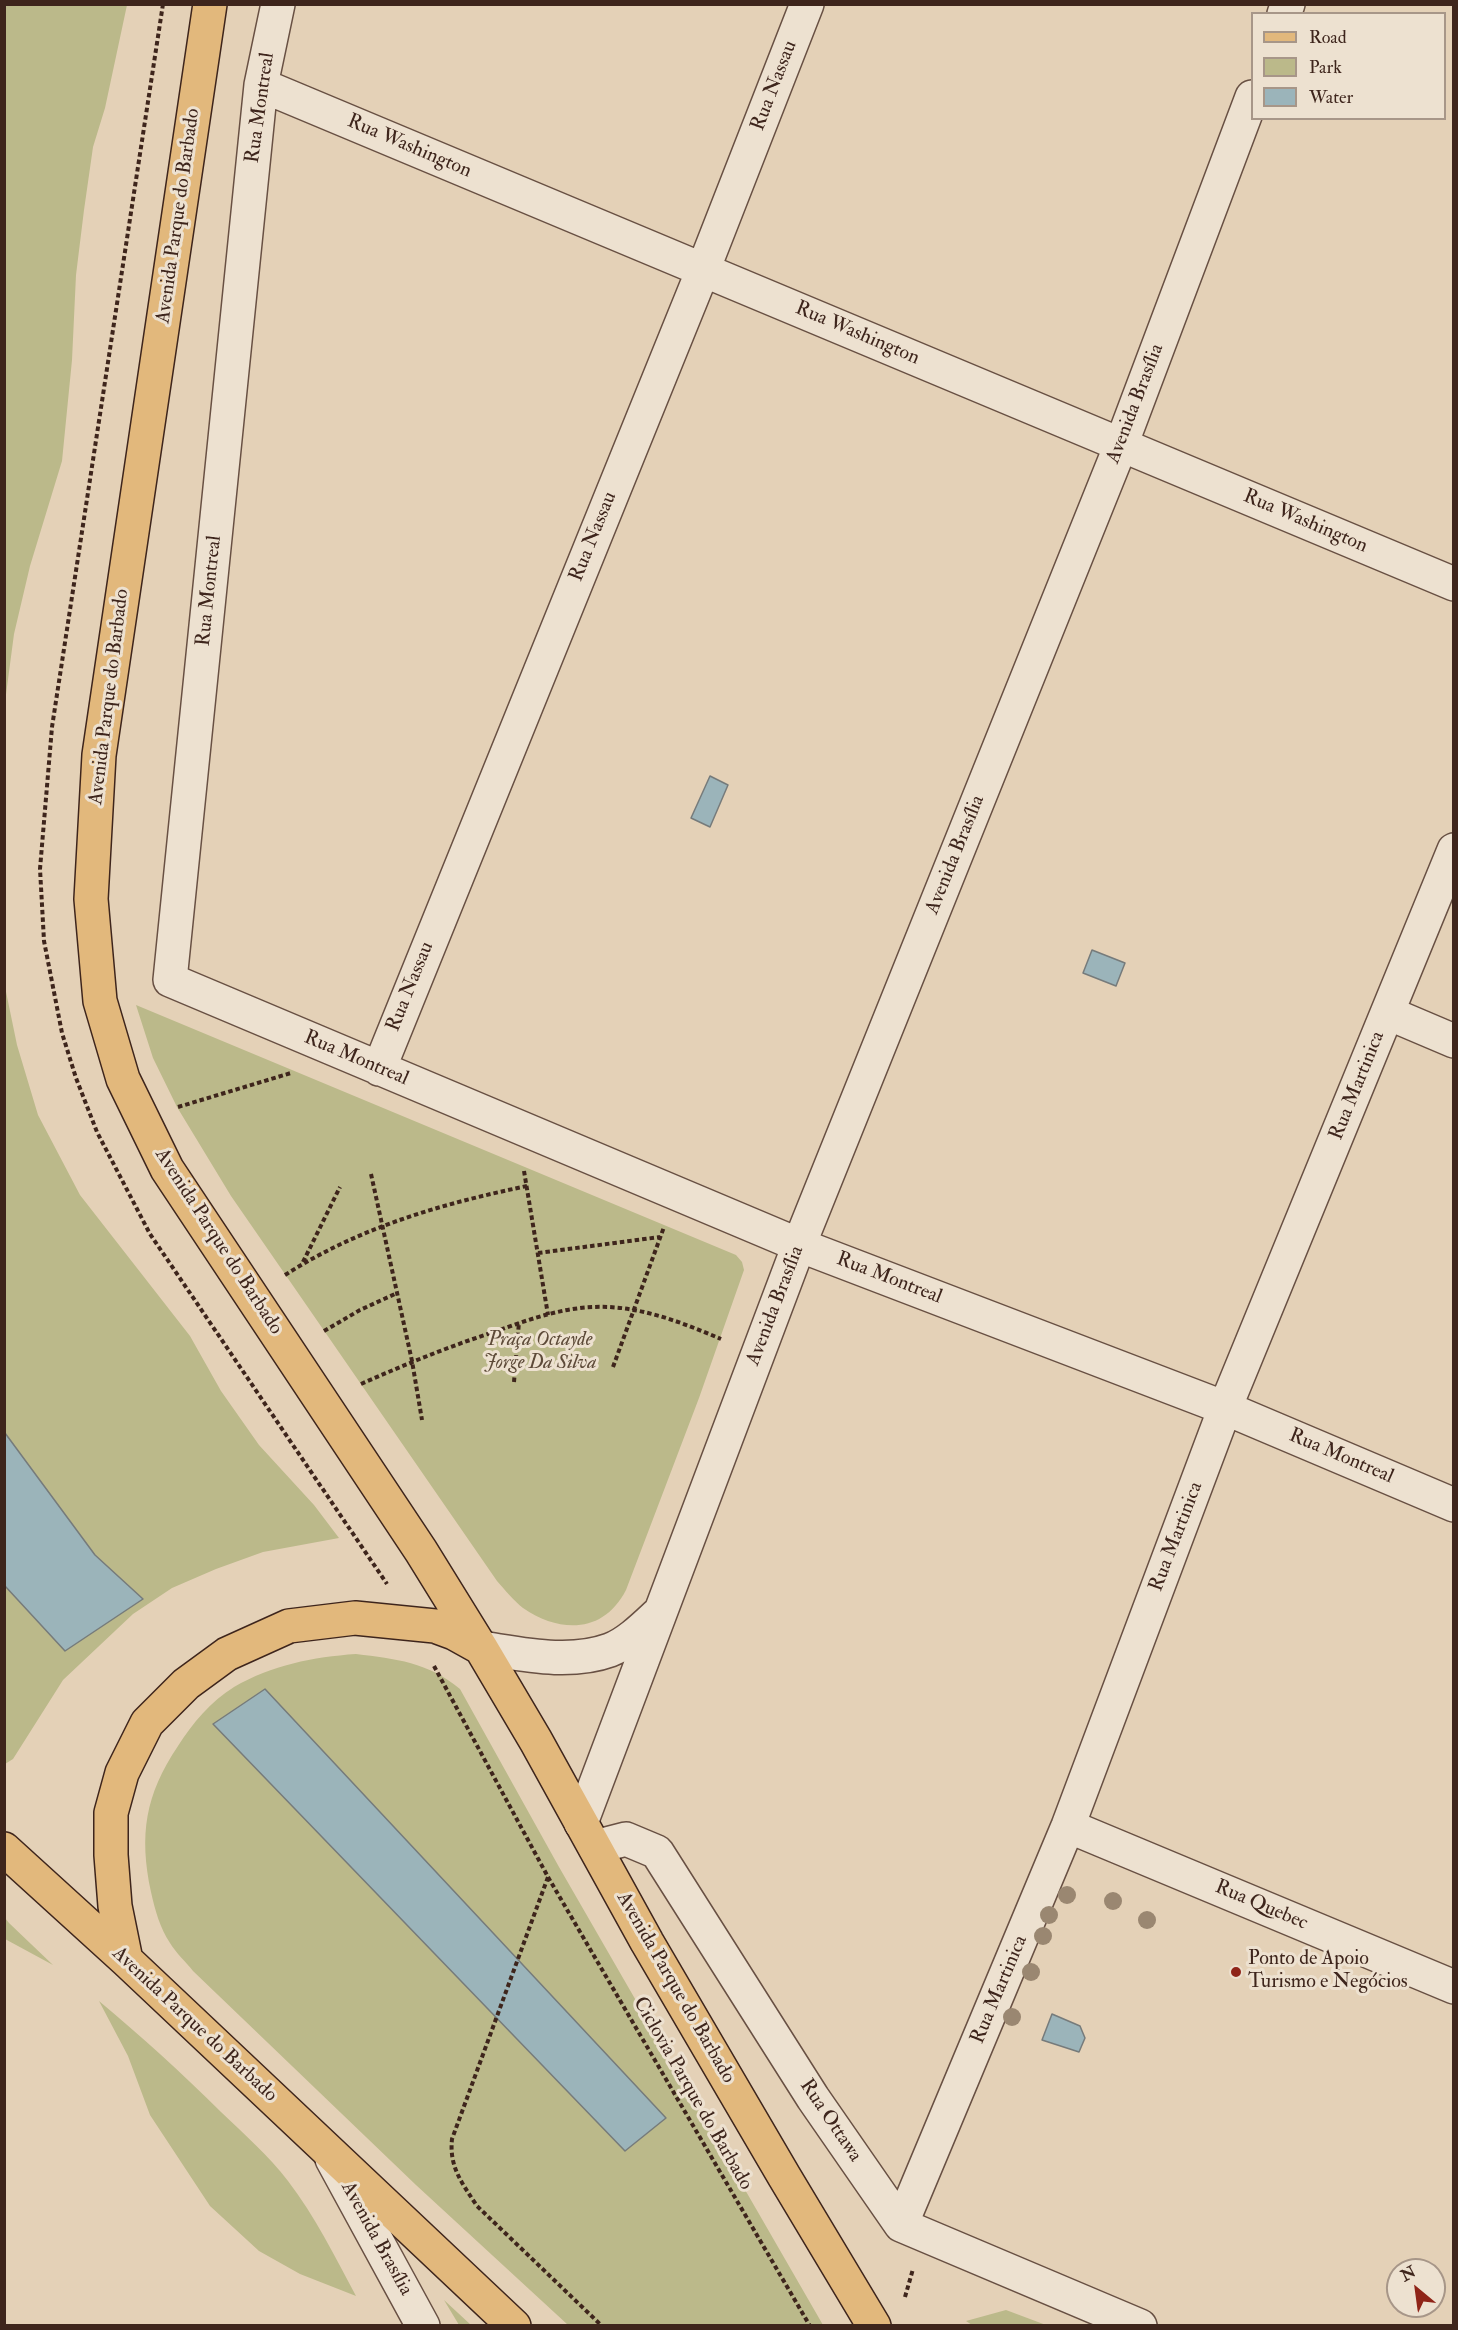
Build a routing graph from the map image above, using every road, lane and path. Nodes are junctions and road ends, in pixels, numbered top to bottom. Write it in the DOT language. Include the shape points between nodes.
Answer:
graph roads {
  1 [pos="210,4"];
  2 [pos="278,4"];
  3 [pos="807,4"];
  4 [pos="261,85"];
  5 [pos="1251,100"];
  6 [pos="703,270"];
  7 [pos="1121,445"];
  8 [pos="1454,584"];
  9 [pos="1454,850"];
  10 [pos="1388,1013"];
  11 [pos="1454,1041"];
  12 [pos="379,1069"];
  13 [pos="296,1072"];
  14 [pos="177,1107"];
  15 [pos="524,1167"];
  16 [pos="371,1174"];
  17 [pos="527,1186"];
  18 [pos="340,1187"];
  19 [pos="382,1225"];
  20 [pos="664,1225"];
  21 [pos="660,1237"];
  22 [pos="799,1245"];
  23 [pos="538,1253"];
  24 [pos="303,1263"];
  25 [pos="285,1275"];
  26 [pos="397,1293"];
  27 [pos="633,1311"];
  28 [pos="548,1315"];
  29 [pos="519,1322"];
  30 [pos="324,1331"];
  31 [pos="721,1339"];
  32 [pos="412,1361"];
  33 [pos="613,1367"];
  34 [pos="514,1382"];
  35 [pos="361,1384"];
  36 [pos="1225,1408"];
  37 [pos="422,1420"];
  38 [pos="1454,1505"];
  39 [pos="660,1613"];
  40 [pos="481,1648"];
  41 [pos="1068,1826"];
  42 [pos="588,1835"];
  43 [pos="4,1849"];
  44 [pos="548,1877"];
  45 [pos="524,1941"];
  46 [pos="126,1960"];
  47 [pos="1454,1987"];
  48 [pos="328,2152"];
  49 [pos="901,2225"];
  50 [pos="871,2323"];
  51 [pos="423,2325"];
  52 [pos="514,2325"];
  53 [pos="602,2325"];
  54 [pos="810,2325"];
  55 [pos="1140,2325"];
  1 -- 40 [label="main road, Avenida Parque do Barbado" via="99,754 91,899 100,1002 123,1079 167,1169"];
  2 -- 4 [label="street, Rua Montreal"];
  3 -- 6 [label="street, Rua Nassau"];
  4 -- 6 [label="street, Rua Washington"];
  4 -- 12 [label="street, Rua Montreal" via="170,980"];
  5 -- 7 [label="street, Avenida Brasília"];
  6 -- 7 [label="street, Rua Washington"];
  6 -- 12 [label="street, Rua Nassau"];
  7 -- 8 [label="street, Rua Washington"];
  7 -- 22 [label="street, Avenida Brasília"];
  9 -- 10 [label="street, Rua Martinica"];
  10 -- 11 [label="street"];
  10 -- 36 [label="street, Rua Martinica"];
  12 -- 22 [label="street, Rua Montreal"];
  13 -- 14 [label="path"];
  15 -- 17 [label="path"];
  16 -- 19 [label="path"];
  17 -- 19 [label="path" via="460,1200"];
  17 -- 23 [label="path"];
  18 -- 24 [label="path"];
  19 -- 24 [label="path"];
  19 -- 26 [label="path"];
  20 -- 21 [label="path"];
  21 -- 23 [label="path"];
  21 -- 27 [label="path"];
  22 -- 36 [label="street, Rua Montreal"];
  22 -- 39 [label="street, Avenida Brasília"];
  23 -- 28 [label="path"];
  24 -- 25 [label="path"];
  26 -- 30 [label="path"];
  26 -- 32 [label="path"];
  27 -- 28 [label="path" via="594,1307"];
  27 -- 31 [label="path" via="657,1315"];
  27 -- 33 [label="path"];
  28 -- 29 [label="path"];
  29 -- 32 [label="path"];
  29 -- 34 [label="path"];
  32 -- 35 [label="path"];
  32 -- 37 [label="path"];
  36 -- 38 [label="street, Rua Montreal"];
  36 -- 41 [label="street, Rua Martinica"];
  39 -- 40 [label="street, Avenida Brasília" via="626,1641 594,1654 557,1657"];
  39 -- 42 [label="street, Avenida Brasília"];
  40 -- 42 [label="main road, Avenida Parque do Barbado"];
  40 -- 46 [label="main road" via="435,1626 356,1618 289,1626 227,1653 186,1684 147,1723 122,1773 111,1812 115,1906"];
  41 -- 47 [label="street, Rua Quebec"];
  41 -- 49 [label="street, Rua Martinica"];
  42 -- 49 [label="street, Rua Ottawa" via="626,1839 657,1852 813,2098"];
  42 -- 50 [label="main road, Avenida Parque do Barbado"];
  43 -- 46 [label="main road, Avenida Parque do Barbado"];
  44 -- 54 [label="path, Ciclovia Parque do Barbado"];
  45 -- 53 [label="path" via="452,2139 450,2156 477,2206"];
  46 -- 48 [label="main road, Avenida Parque do Barbado"];
  48 -- 51 [label="street, Avenida Brasília"];
  48 -- 52 [label="main road, Avenida Parque do Barbado"];
  49 -- 55 [label="street"];
}
